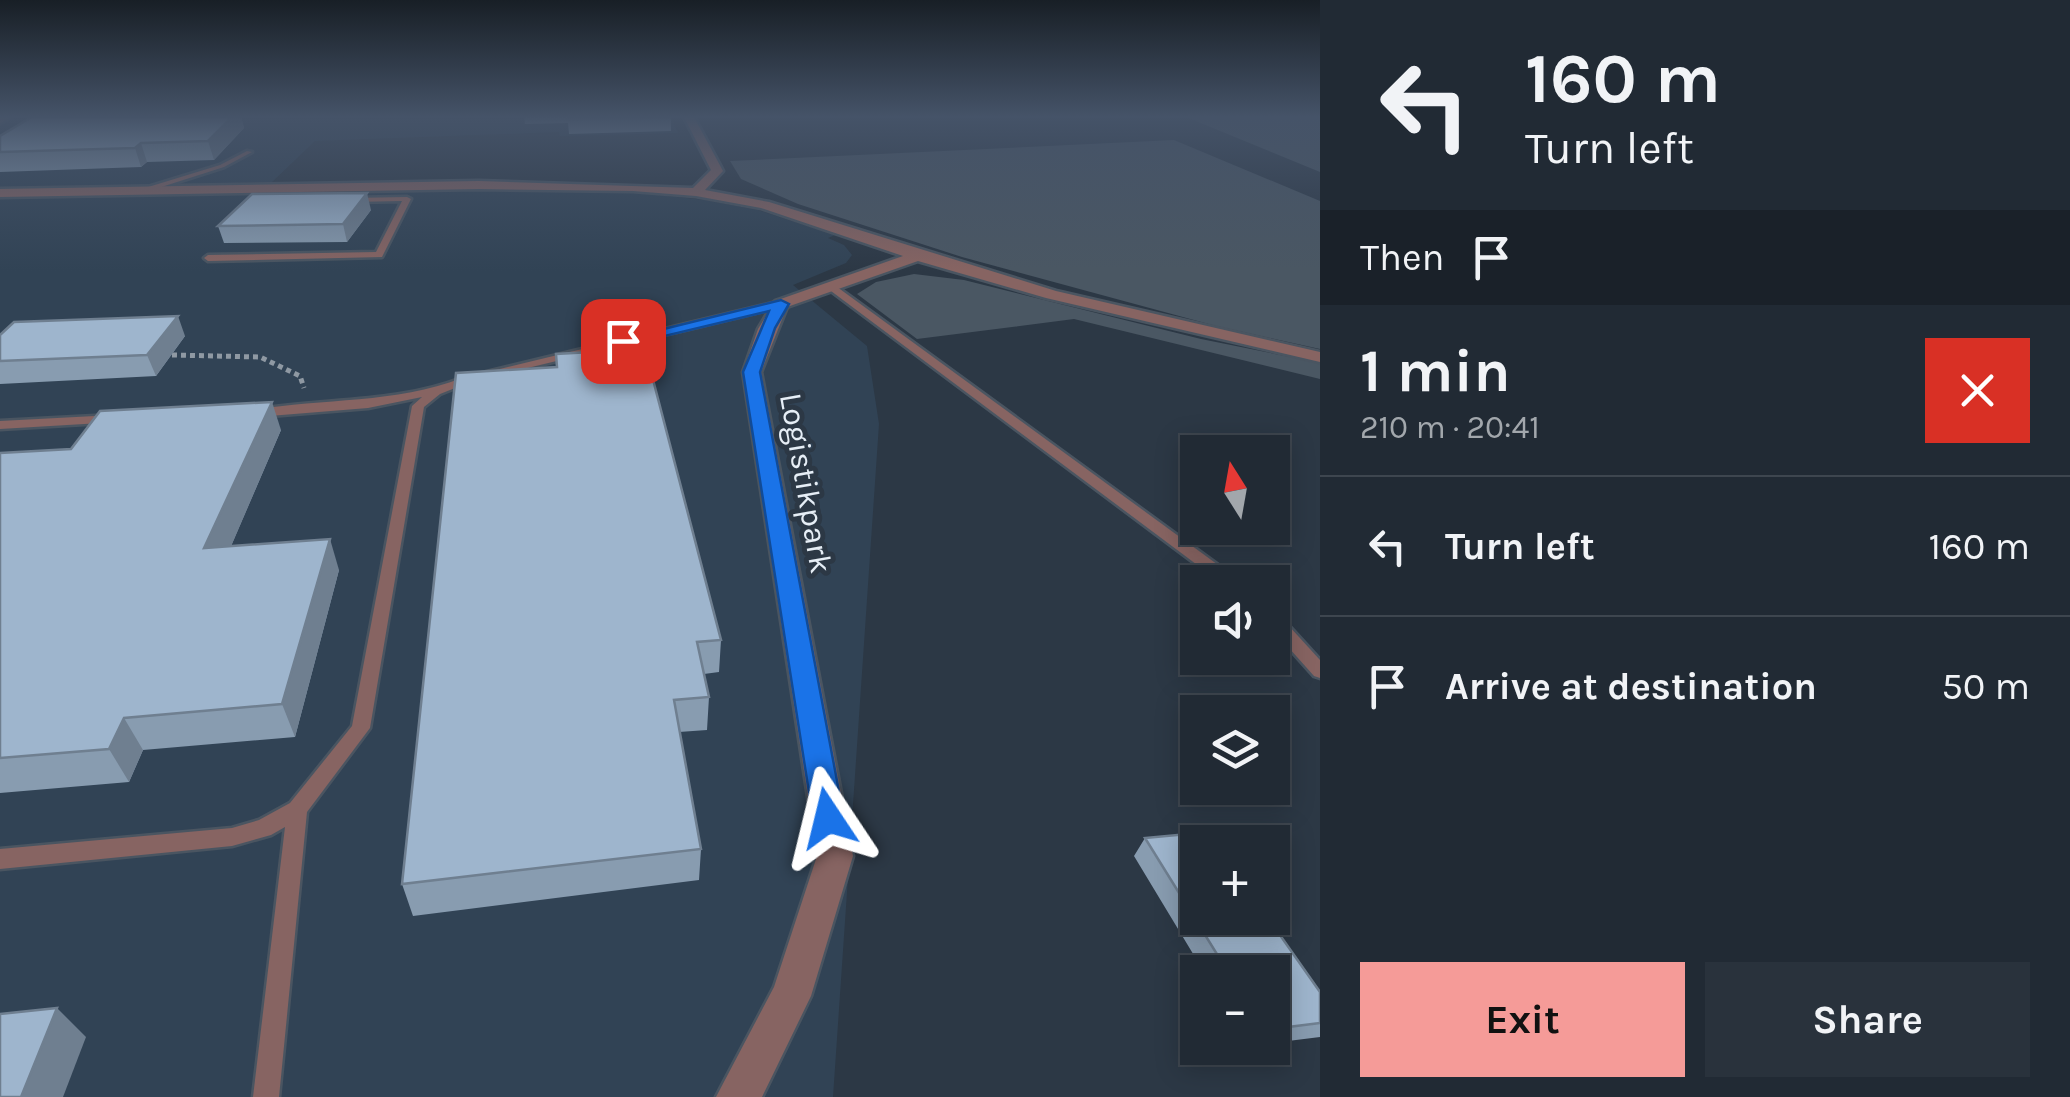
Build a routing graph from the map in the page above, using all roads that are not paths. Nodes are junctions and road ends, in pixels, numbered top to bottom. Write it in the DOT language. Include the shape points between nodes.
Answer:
graph roads {
  1 [pos="215,168"];
  2 [pos="716,168"];
  3 [pos="346,185"];
  4 [pos="149,188"];
  5 [pos="0,192"];
  6 [pos="696,192"];
  7 [pos="916,256"];
  8 [pos="208,258"];
  9 [pos="830,286"];
  10 [pos="781,304"];
  11 [pos="1320,357"];
  12 [pos="436,392"];
  13 [pos="244,414"];
  14 [pos="130,418"];
  15 [pos="0,425"];
  16 [pos="1207,565"];
  17 [pos="1290,638"];
  18 [pos="1320,671"];
  19 [pos="296,809"];
  20 [pos="0,859"];
  21 [pos="266,1097"];
  22 [pos="738,1097"];
  1 -- 4 [label="lane"];
  2 -- 6 [label="street"];
  3 -- 4 [label="street"];
  3 -- 6 [label="street"];
  3 -- 8 [label="lane" via="335,201 407,199 379,255"];
  4 -- 5 [label="street"];
  6 -- 7 [label="street" via="777,208"];
  7 -- 9 [label="street"];
  7 -- 11 [label="street"];
  9 -- 10 [label="street"];
  9 -- 16 [label="lane"];
  10 -- 12 [label="lane" via="513,367"];
  10 -- 22 [label="street, Logistikpark" via="752,372 834,856 790,996"];
  12 -- 13 [label="lane"];
  12 -- 19 [label="lane" via="418,406 361,728"];
  14 -- 15 [label="lane"];
  17 -- 18 [label="lane"];
  19 -- 20 [label="lane" via="232,837"];
  19 -- 21 [label="lane"];
}
